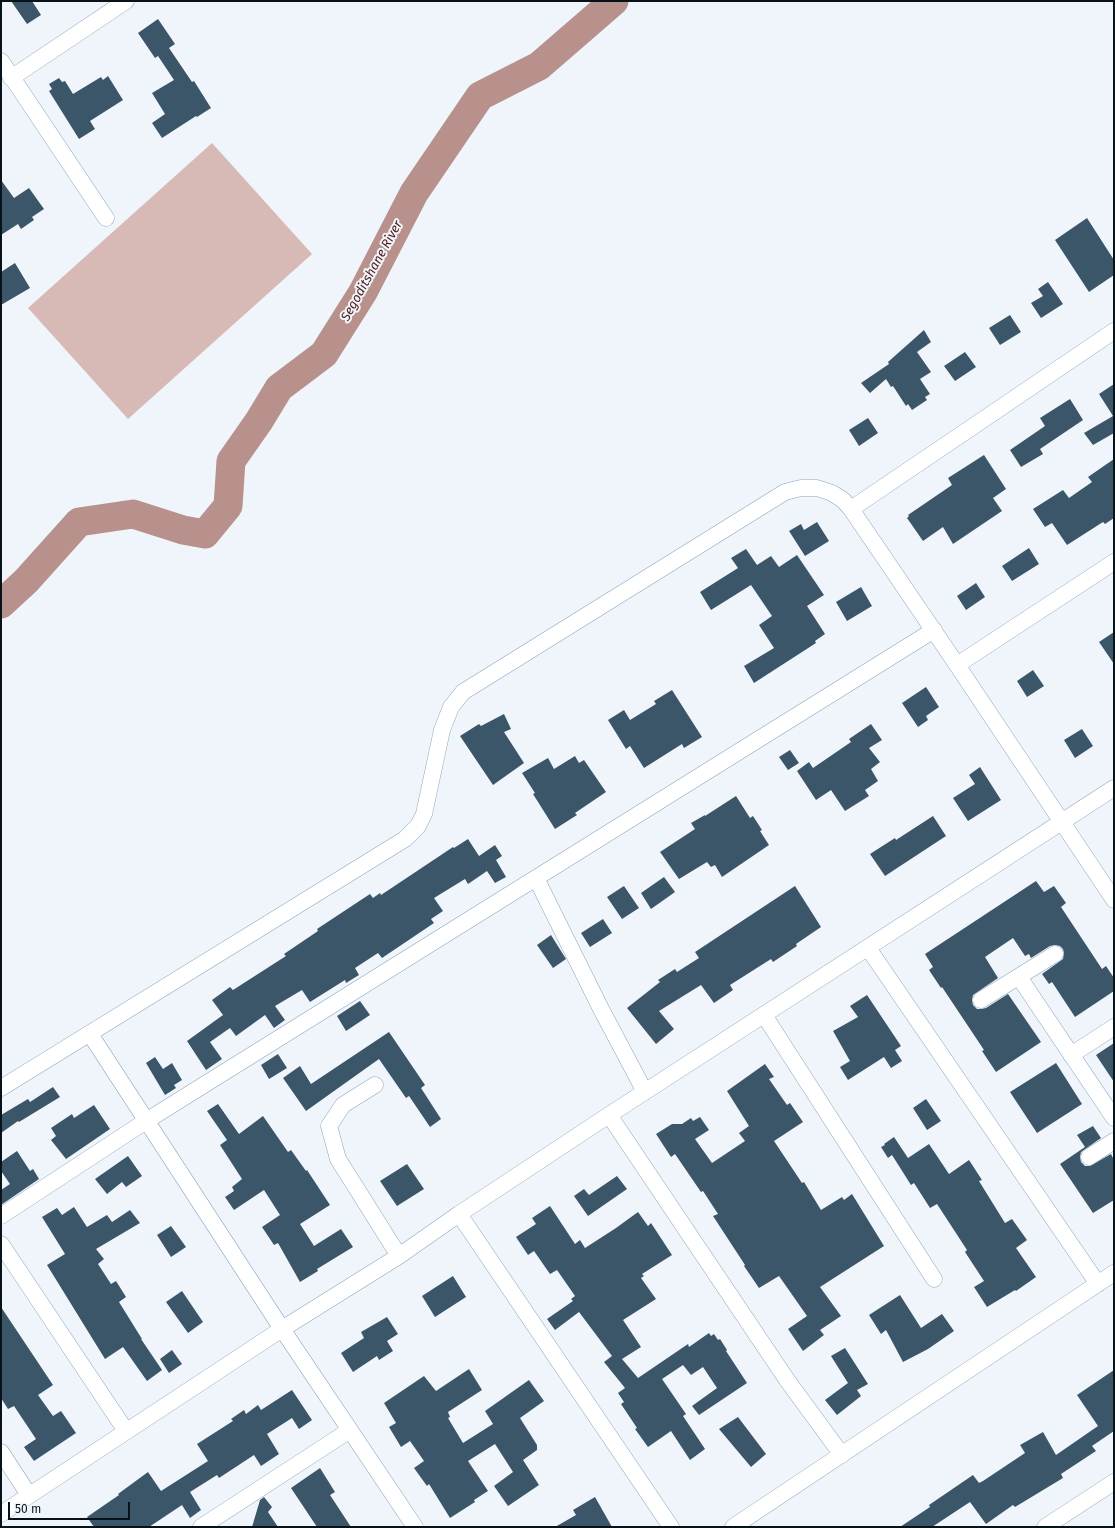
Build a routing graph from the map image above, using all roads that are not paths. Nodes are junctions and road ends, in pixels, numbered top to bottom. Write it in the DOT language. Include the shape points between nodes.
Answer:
graph roads {
  1 [pos="126,1"];
  2 [pos="1,61"];
  3 [pos="11,78"];
  4 [pos="106,218"];
  5 [pos="1114,331"];
  6 [pos="851,509"];
  7 [pos="1114,562"];
  8 [pos="934,630"];
  9 [pos="957,665"];
  10 [pos="1114,788"];
  11 [pos="1061,822"];
  12 [pos="536,878"];
  13 [pos="1114,900"];
  14 [pos="868,948"];
  15 [pos="1055,954"];
  16 [pos="1019,977"];
  17 [pos="981,1000"];
  18 [pos="764,1015"];
  19 [pos="1114,1027"];
  20 [pos="90,1034"];
  21 [pos="1072,1055"];
  22 [pos="375,1085"];
  23 [pos="1,1088"];
  24 [pos="645,1092"];
  25 [pos="609,1115"];
  26 [pos="1114,1118"];
  27 [pos="146,1121"];
  28 [pos="1114,1141"];
  29 [pos="1090,1157"];
  30 [pos="459,1214"];
  31 [pos="1,1216"];
  32 [pos="1,1244"];
  33 [pos="399,1256"];
  34 [pos="1114,1273"];
  35 [pos="934,1279"];
  36 [pos="1098,1284"];
  37 [pos="282,1329"];
  38 [pos="350,1430"];
  39 [pos="126,1431"];
  40 [pos="1,1452"];
  41 [pos="842,1454"];
  42 [pos="1114,1482"];
  43 [pos="29,1495"];
  44 [pos="1,1514"];
  45 [pos="201,1527"];
  46 [pos="415,1527"];
  47 [pos="671,1527"];
  48 [pos="733,1527"];
  49 [pos="1045,1527"];
  1 -- 3 [label="street"];
  2 -- 3 [label="street"];
  3 -- 4 [label="street"];
  5 -- 6 [label="street"];
  6 -- 8 [label="street"];
  6 -- 20 [label="street" via="832,493 817,488 800,488 785,492 463,692 451,707 442,730 424,814 418,826 405,839"];
  7 -- 9 [label="street"];
  8 -- 9 [label="street"];
  8 -- 12 [label="street"];
  9 -- 11 [label="street"];
  10 -- 11 [label="street"];
  11 -- 13 [label="street"];
  11 -- 14 [label="street"];
  12 -- 24 [label="street"];
  12 -- 27 [label="street"];
  14 -- 18 [label="street"];
  14 -- 36 [label="street"];
  15 -- 16 [label="street"];
  16 -- 17 [label="street"];
  16 -- 21 [label="street"];
  18 -- 24 [label="street"];
  18 -- 35 [label="street"];
  19 -- 21 [label="street"];
  20 -- 23 [label="street"];
  20 -- 27 [label="street"];
  21 -- 26 [label="street"];
  22 -- 33 [label="street" via="343,1105 329,1126 338,1159"];
  24 -- 25 [label="street"];
  25 -- 30 [label="street"];
  25 -- 41 [label="street" via="787,1380"];
  27 -- 31 [label="street"];
  27 -- 37 [label="street"];
  28 -- 29 [label="street"];
  30 -- 33 [label="street"];
  30 -- 47 [label="street"];
  32 -- 39 [label="street"];
  33 -- 37 [label="street"];
  34 -- 36 [label="street"];
  36 -- 41 [label="street"];
  37 -- 38 [label="street"];
  37 -- 39 [label="street"];
  38 -- 45 [label="street"];
  38 -- 46 [label="street"];
  39 -- 43 [label="street"];
  40 -- 43 [label="street"];
  41 -- 48 [label="street"];
  42 -- 49 [label="street"];
  43 -- 44 [label="street"];
}
